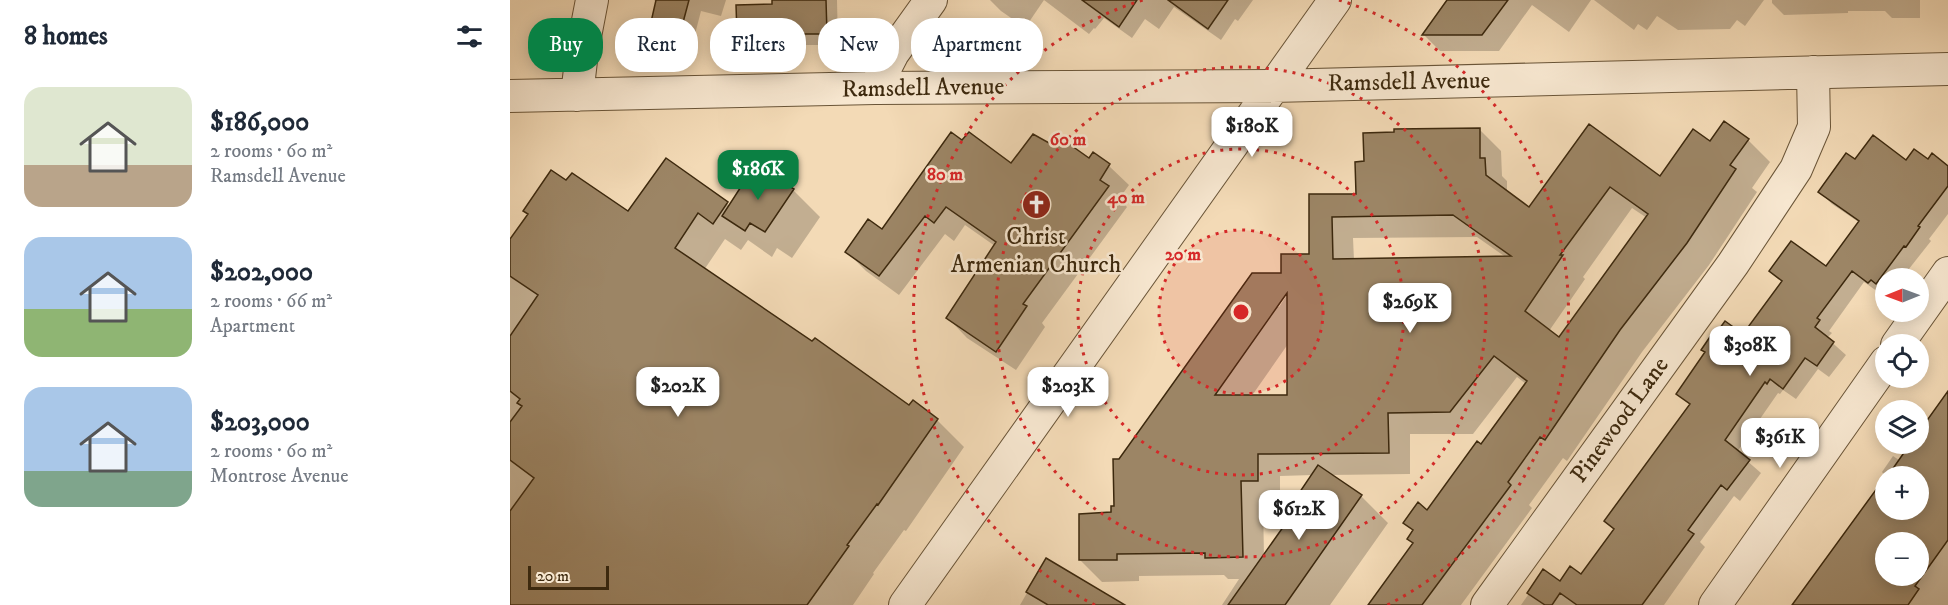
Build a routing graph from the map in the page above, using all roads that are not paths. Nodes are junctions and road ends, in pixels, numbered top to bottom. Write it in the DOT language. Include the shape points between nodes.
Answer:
graph roads {
  1 [pos="592,0"];
  2 [pos="931,0"];
  3 [pos="1335,0"];
  4 [pos="1948,69"];
  5 [pos="1813,72"];
  6 [pos="1273,86"];
  7 [pos="875,88"];
  8 [pos="577,95"];
  9 [pos="510,96"];
  10 [pos="1948,273"];
  11 [pos="1905,334"];
  12 [pos="1875,378"];
  13 [pos="905,605"];
  14 [pos="1487,605"];
  15 [pos="1715,605"];
  1 -- 8 [label="street"];
  2 -- 7 [label="street" via="893,53"];
  3 -- 6 [label="street"];
  4 -- 5 [label="street, Ramsdell Avenue"];
  5 -- 6 [label="street, Ramsdell Avenue"];
  5 -- 14 [label="street, Pinewood Lane" via="1814,127 1796,169 1726,273"];
  6 -- 7 [label="street, Ramsdell Avenue"];
  6 -- 13 [label="street"];
  7 -- 8 [label="street, Ramsdell Avenue"];
  8 -- 9 [label="street, Ramsdell Avenue"];
  10 -- 11 [label="street"];
  12 -- 15 [label="street"];
}
